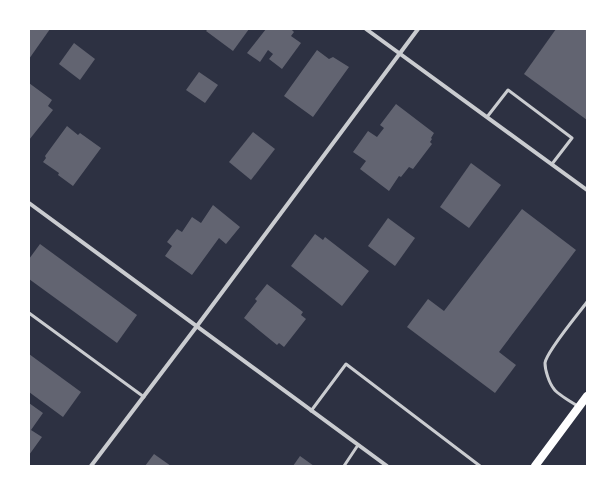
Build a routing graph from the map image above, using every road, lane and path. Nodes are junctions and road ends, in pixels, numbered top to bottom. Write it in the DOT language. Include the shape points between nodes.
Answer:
graph roads {
  1 [pos="366,29"];
  2 [pos="418,29"];
  3 [pos="400,54"];
  4 [pos="487,117"];
  5 [pos="552,164"];
  6 [pos="587,190"];
  7 [pos="29,203"];
  8 [pos="587,302"];
  9 [pos="29,313"];
  10 [pos="197,326"];
  11 [pos="587,396"];
  12 [pos="144,397"];
  13 [pos="579,407"];
  14 [pos="311,410"];
  15 [pos="358,445"];
  16 [pos="91,466"];
  17 [pos="344,466"];
  18 [pos="387,466"];
  19 [pos="480,466"];
  20 [pos="535,466"];
  1 -- 3 [label="street"];
  2 -- 3 [label="street"];
  3 -- 4 [label="street"];
  3 -- 10 [label="street"];
  4 -- 5 [label="street"];
  4 -- 5 [label="lane" via="508,90 572,138"];
  5 -- 6 [label="street"];
  7 -- 10 [label="street"];
  8 -- 13 [label="lane" via="546,358 545,364 546,374 554,389"];
  9 -- 12 [label="lane"];
  10 -- 12 [label="street"];
  10 -- 14 [label="street"];
  11 -- 13 [label="main road"];
  12 -- 16 [label="street"];
  13 -- 20 [label="main road"];
  14 -- 15 [label="street"];
  14 -- 19 [label="lane" via="346,364"];
  15 -- 17 [label="lane"];
  15 -- 18 [label="street"];
}
